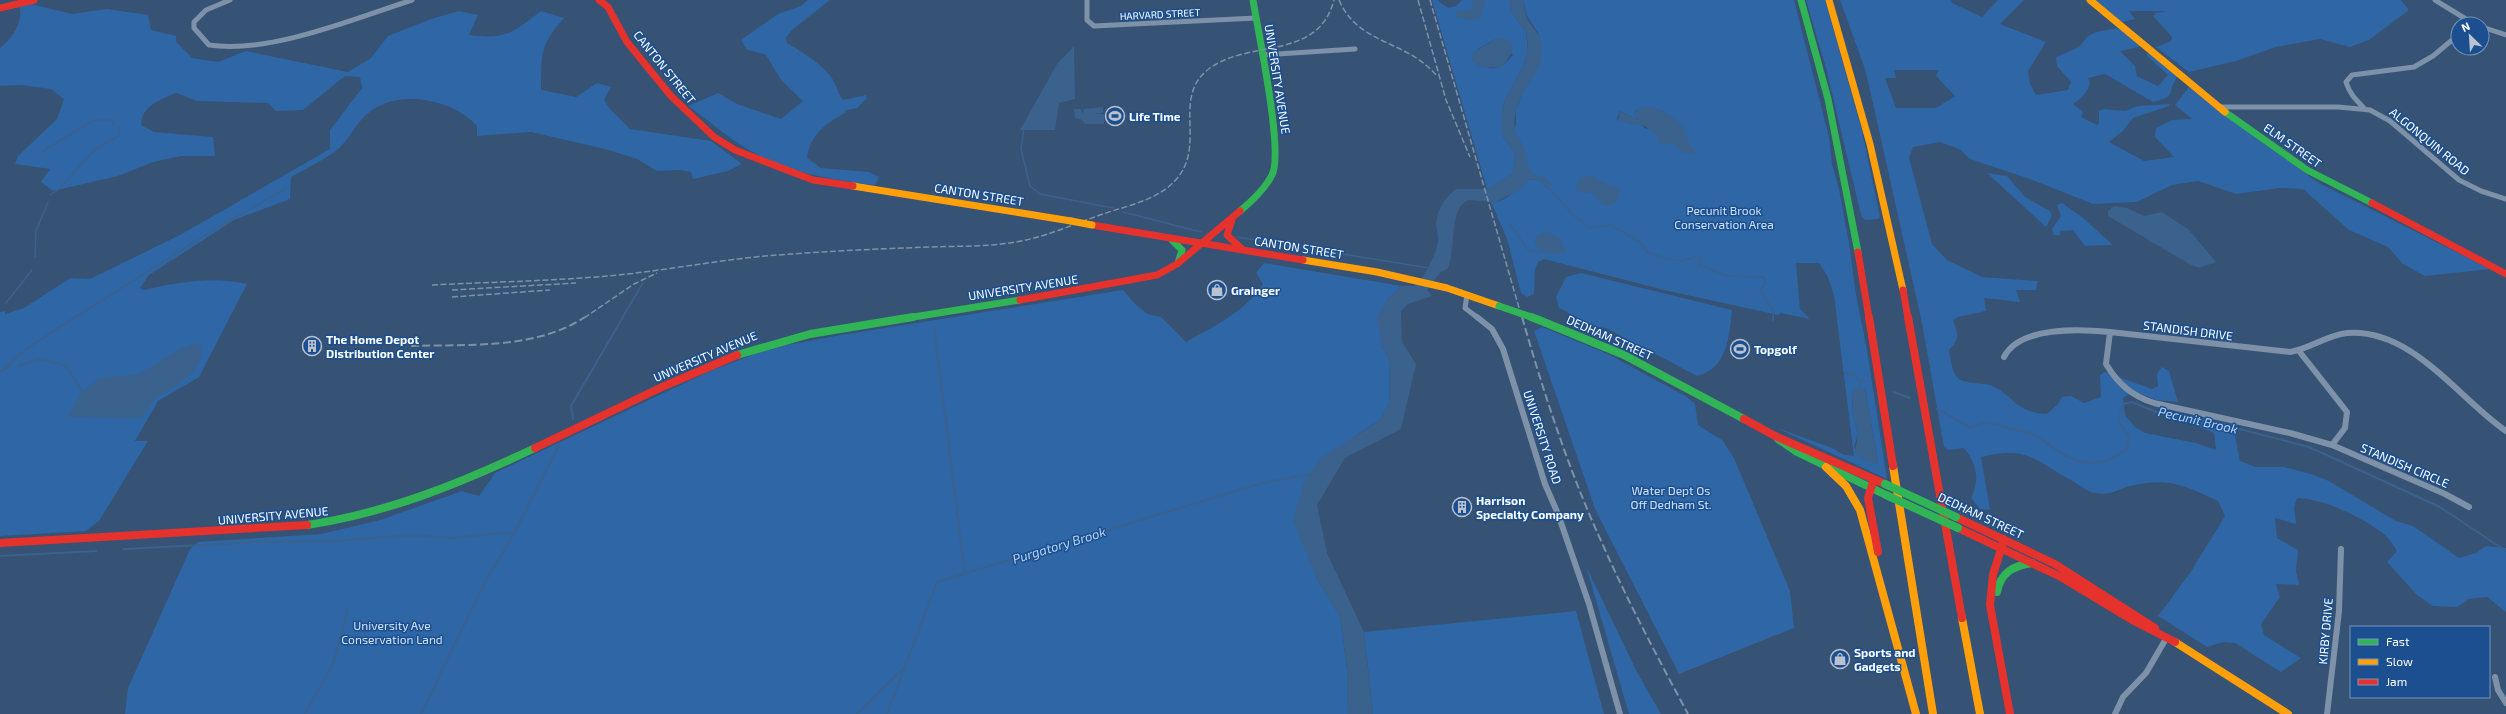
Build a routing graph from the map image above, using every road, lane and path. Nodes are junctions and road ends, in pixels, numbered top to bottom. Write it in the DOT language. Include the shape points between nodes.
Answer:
graph roads {
  1 [pos="34,0"];
  2 [pos="230,0"];
  3 [pos="412,0"];
  4 [pos="599,0"];
  5 [pos="1087,0"];
  6 [pos="1253,0"];
  7 [pos="1801,0"];
  8 [pos="1829,0"];
  9 [pos="2090,0"];
  10 [pos="2436,0"];
  11 [pos="17,2"];
  12 [pos="0,8"];
  13 [pos="2461,16"];
  14 [pos="1256,18"];
  15 [pos="2490,30"];
  16 [pos="2506,35"];
  17 [pos="2450,42"];
  18 [pos="1355,49"];
  19 [pos="1262,55"];
  20 [pos="2219,107"];
  21 [pos="2364,108"];
  22 [pos="2506,200"];
  23 [pos="1233,218"];
  24 [pos="1168,238"];
  25 [pos="1202,244"];
  26 [pos="1244,250"];
  27 [pos="1177,264"];
  28 [pos="2506,274"];
  29 [pos="1425,283"];
  30 [pos="1467,294"];
  31 [pos="2110,332"];
  32 [pos="2299,351"];
  33 [pos="2004,357"];
  34 [pos="2506,431"];
  35 [pos="1775,436"];
  36 [pos="2332,445"];
  37 [pos="1826,467"];
  38 [pos="1874,479"];
  39 [pos="1870,487"];
  40 [pos="2469,507"];
  41 [pos="2004,539"];
  42 [pos="0,544"];
  43 [pos="2001,548"];
  44 [pos="2341,549"];
  45 [pos="2032,563"];
  46 [pos="1889,611"];
  47 [pos="1994,630"];
  48 [pos="2167,637"];
  49 [pos="2496,677"];
  50 [pos="2506,703"];
  51 [pos="1620,714"];
  52 [pos="1916,714"];
  53 [pos="1933,714"];
  54 [pos="1980,714"];
  55 [pos="2010,714"];
  56 [pos="2115,714"];
  57 [pos="2288,714"];
  58 [pos="2327,714"];
  1 -- 11 [label="main road"];
  2 -- 3 [label="street" via="199,14 193,24 196,32 209,45 229,48 302,35"];
  4 -- 24 [label="main road, CANTON STREET, bridge" via="608,7 628,42 671,96 714,137 736,150 813,180"];
  5 -- 14 [label="street, HARVARD STREET" via="1088,22 1099,26"];
  6 -- 14 [label="main road, UNIVERSITY AVENUE"];
  7 -- 53 [label="main road" via="1828,99 1854,224"];
  8 -- 54 [label="main road" via="1863,112 1891,227"];
  9 -- 20 [label="main road, ELM STREET"];
  10 -- 13 [label="street"];
  11 -- 12 [label="main road"];
  14 -- 19 [label="main road, UNIVERSITY AVENUE"];
  15 -- 16 [label="street"];
  17 -- 21 [label="street" via="2414,67 2352,75 2346,82 2346,87 2350,95"];
  18 -- 19 [label="street"];
  19 -- 23 [label="main road, UNIVERSITY AVENUE" via="1277,147 1276,162 1270,180"];
  20 -- 21 [label="street, ALGONQUIN ROAD"];
  20 -- 28 [label="main road, ELM STREET" via="2321,179 2453,244"];
  21 -- 22 [label="street, ALGONQUIN ROAD" via="2390,121 2460,180"];
  23 -- 25 [label="main road, UNIVERSITY AVENUE"];
  23 -- 26 [label="main road" via="1227,235"];
  24 -- 25 [label="main road, CANTON STREET"];
  24 -- 27 [label="main road" via="1181,249 1182,256"];
  25 -- 26 [label="main road, CANTON STREET"];
  25 -- 27 [label="main road, UNIVERSITY AVENUE"];
  26 -- 29 [label="main road, CANTON STREET"];
  27 -- 42 [label="main road, UNIVERSITY AVENUE" via="1161,274 1139,280 805,335 765,344 702,369 453,484 364,516 314,526"];
  29 -- 30 [label="main road, DEDHAM STREET"];
  30 -- 35 [label="main road, DEDHAM STREET, bridge" via="1588,338 1630,357"];
  30 -- 51 [label="street, UNIVERSITY ROAD" via="1465,308 1492,329 1504,349 1545,484 1589,604"];
  31 -- 32 [label="street, STANDISH DRIVE" via="2275,351"];
  31 -- 33 [label="street, STANDISH DRIVE" via="2073,330 2049,334 2012,344 2005,351"];
  31 -- 36 [label="street" via="2106,364 2120,386 2134,396"];
  32 -- 34 [label="street, STANDISH DRIVE" via="2343,333 2391,340 2429,363 2468,404"];
  32 -- 36 [label="street" via="2347,412 2347,423"];
  35 -- 37 [label="main road, DEDHAM STREET" via="1793,450"];
  35 -- 38 [label="main road, DEDHAM STREET"];
  36 -- 40 [label="street, STANDISH CIRCLE"];
  37 -- 39 [label="main road, DEDHAM STREET"];
  37 -- 46 [label="main road" via="1846,486 1858,506"];
  38 -- 39 [label="main road"];
  38 -- 41 [label="main road, DEDHAM STREET, bridge"];
  39 -- 43 [label="main road, DEDHAM STREET, bridge"];
  39 -- 46 [label="main road" via="1868,501"];
  41 -- 43 [label="main road"];
  41 -- 48 [label="main road, DEDHAM STREET" via="2073,574"];
  43 -- 45 [label="main road, DEDHAM STREET"];
  43 -- 47 [label="main road" via="1990,595 1990,613"];
  44 -- 58 [label="street, KIRBY DRIVE" via="2339,611"];
  45 -- 47 [label="main road" via="2010,568 2001,576 1997,589"];
  45 -- 48 [label="main road, DEDHAM STREET"];
  46 -- 52 [label="main road"];
  47 -- 55 [label="main road"];
  48 -- 56 [label="street" via="2146,673 2123,697"];
  48 -- 57 [label="main road, DEDHAM STREET"];
  49 -- 50 [label="street" via="2498,690"];
}
